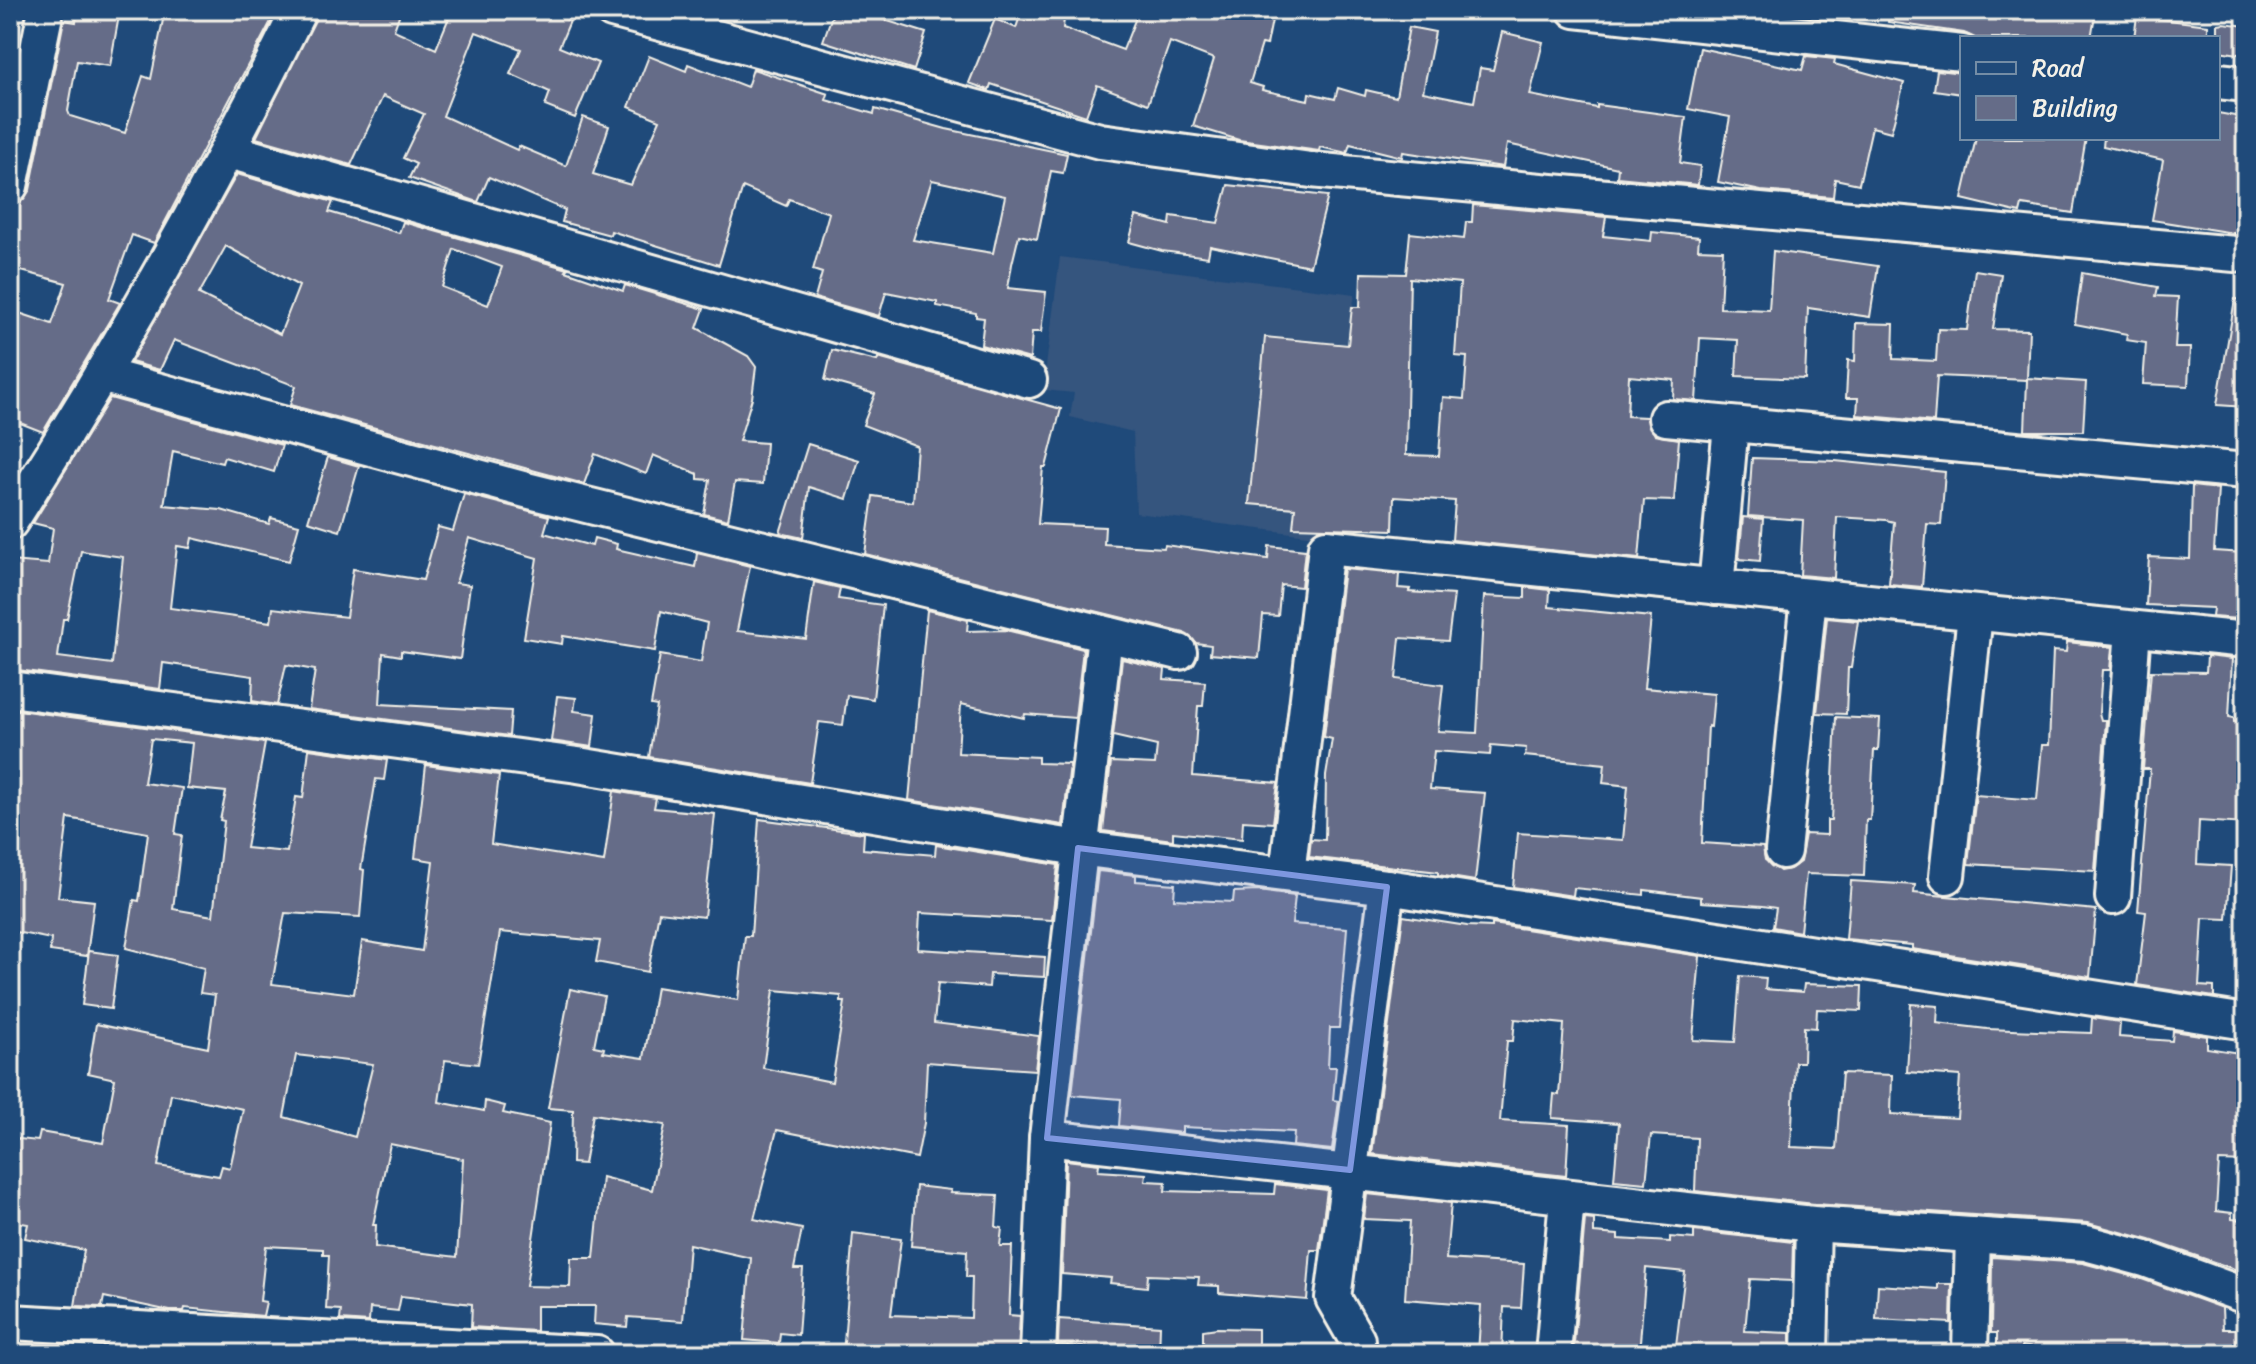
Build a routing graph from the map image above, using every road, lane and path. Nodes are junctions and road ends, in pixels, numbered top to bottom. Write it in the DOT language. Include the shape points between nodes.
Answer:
graph roads {
  1 [pos="46,10"];
  2 [pos="299,10"];
  3 [pos="612,10"];
  4 [pos="1575,10"];
  5 [pos="1772,21"];
  6 [pos="1960,53"];
  7 [pos="23,57"];
  8 [pos="2220,81"];
  9 [pos="2246,84"];
  10 [pos="229,151"];
  11 [pos="10,186"];
  12 [pos="2246,255"];
  13 [pos="101,375"];
  14 [pos="1029,380"];
  15 [pos="1666,418"];
  16 [pos="1731,425"];
  17 [pos="2246,471"];
  18 [pos="10,522"];
  19 [pos="1716,587"];
  20 [pos="1809,597"];
  21 [pos="1975,614"];
  22 [pos="2133,629"];
  23 [pos="1105,635"];
  24 [pos="2246,640"];
  25 [pos="1179,652"];
  26 [pos="10,689"];
  27 [pos="1078,848"];
  28 [pos="1783,851"];
  29 [pos="1287,874"];
  30 [pos="1947,876"];
  31 [pos="1387,887"];
  32 [pos="2113,897"];
  33 [pos="2246,1022"];
  34 [pos="1047,1138"];
  35 [pos="1350,1170"];
  36 [pos="1567,1199"];
  37 [pos="1813,1224"];
  38 [pos="1973,1235"];
  39 [pos="2246,1296"];
  40 [pos="10,1322"];
  41 [pos="597,1354"];
  42 [pos="1038,1354"];
  43 [pos="1357,1354"];
  44 [pos="1553,1354"];
  45 [pos="1810,1354"];
  46 [pos="1970,1354"];
  1 -- 7 [label="street"];
  2 -- 10 [label="street"];
  3 -- 12 [label="street" via="1100,141 1311,170"];
  4 -- 5 [label="street"];
  5 -- 6 [label="street"];
  7 -- 11 [label="street"];
  8 -- 9 [label="street"];
  10 -- 13 [label="street"];
  10 -- 14 [label="street"];
  13 -- 18 [label="street"];
  13 -- 23 [label="street" via="526,490"];
  15 -- 16 [label="street"];
  16 -- 17 [label="street"];
  16 -- 19 [label="street"];
  19 -- 20 [label="street"];
  19 -- 29 [label="street" via="1326,547"];
  20 -- 21 [label="street"];
  20 -- 28 [label="street"];
  21 -- 22 [label="street"];
  21 -- 30 [label="street"];
  22 -- 24 [label="street"];
  22 -- 32 [label="street"];
  23 -- 25 [label="street"];
  23 -- 27 [label="street"];
  26 -- 27 [label="street" via="578,765"];
  27 -- 29 [label="street"];
  27 -- 34 [label="street"];
  29 -- 31 [label="street"];
  31 -- 33 [label="street"];
  31 -- 35 [label="street"];
  34 -- 35 [label="street"];
  34 -- 42 [label="street"];
  35 -- 36 [label="street"];
  35 -- 43 [label="street" via="1333,1298 1357,1340"];
  36 -- 37 [label="street"];
  36 -- 44 [label="street"];
  37 -- 38 [label="street"];
  37 -- 45 [label="street"];
  38 -- 39 [label="street" via="2086,1243"];
  38 -- 46 [label="street"];
  40 -- 41 [label="street"];
}
